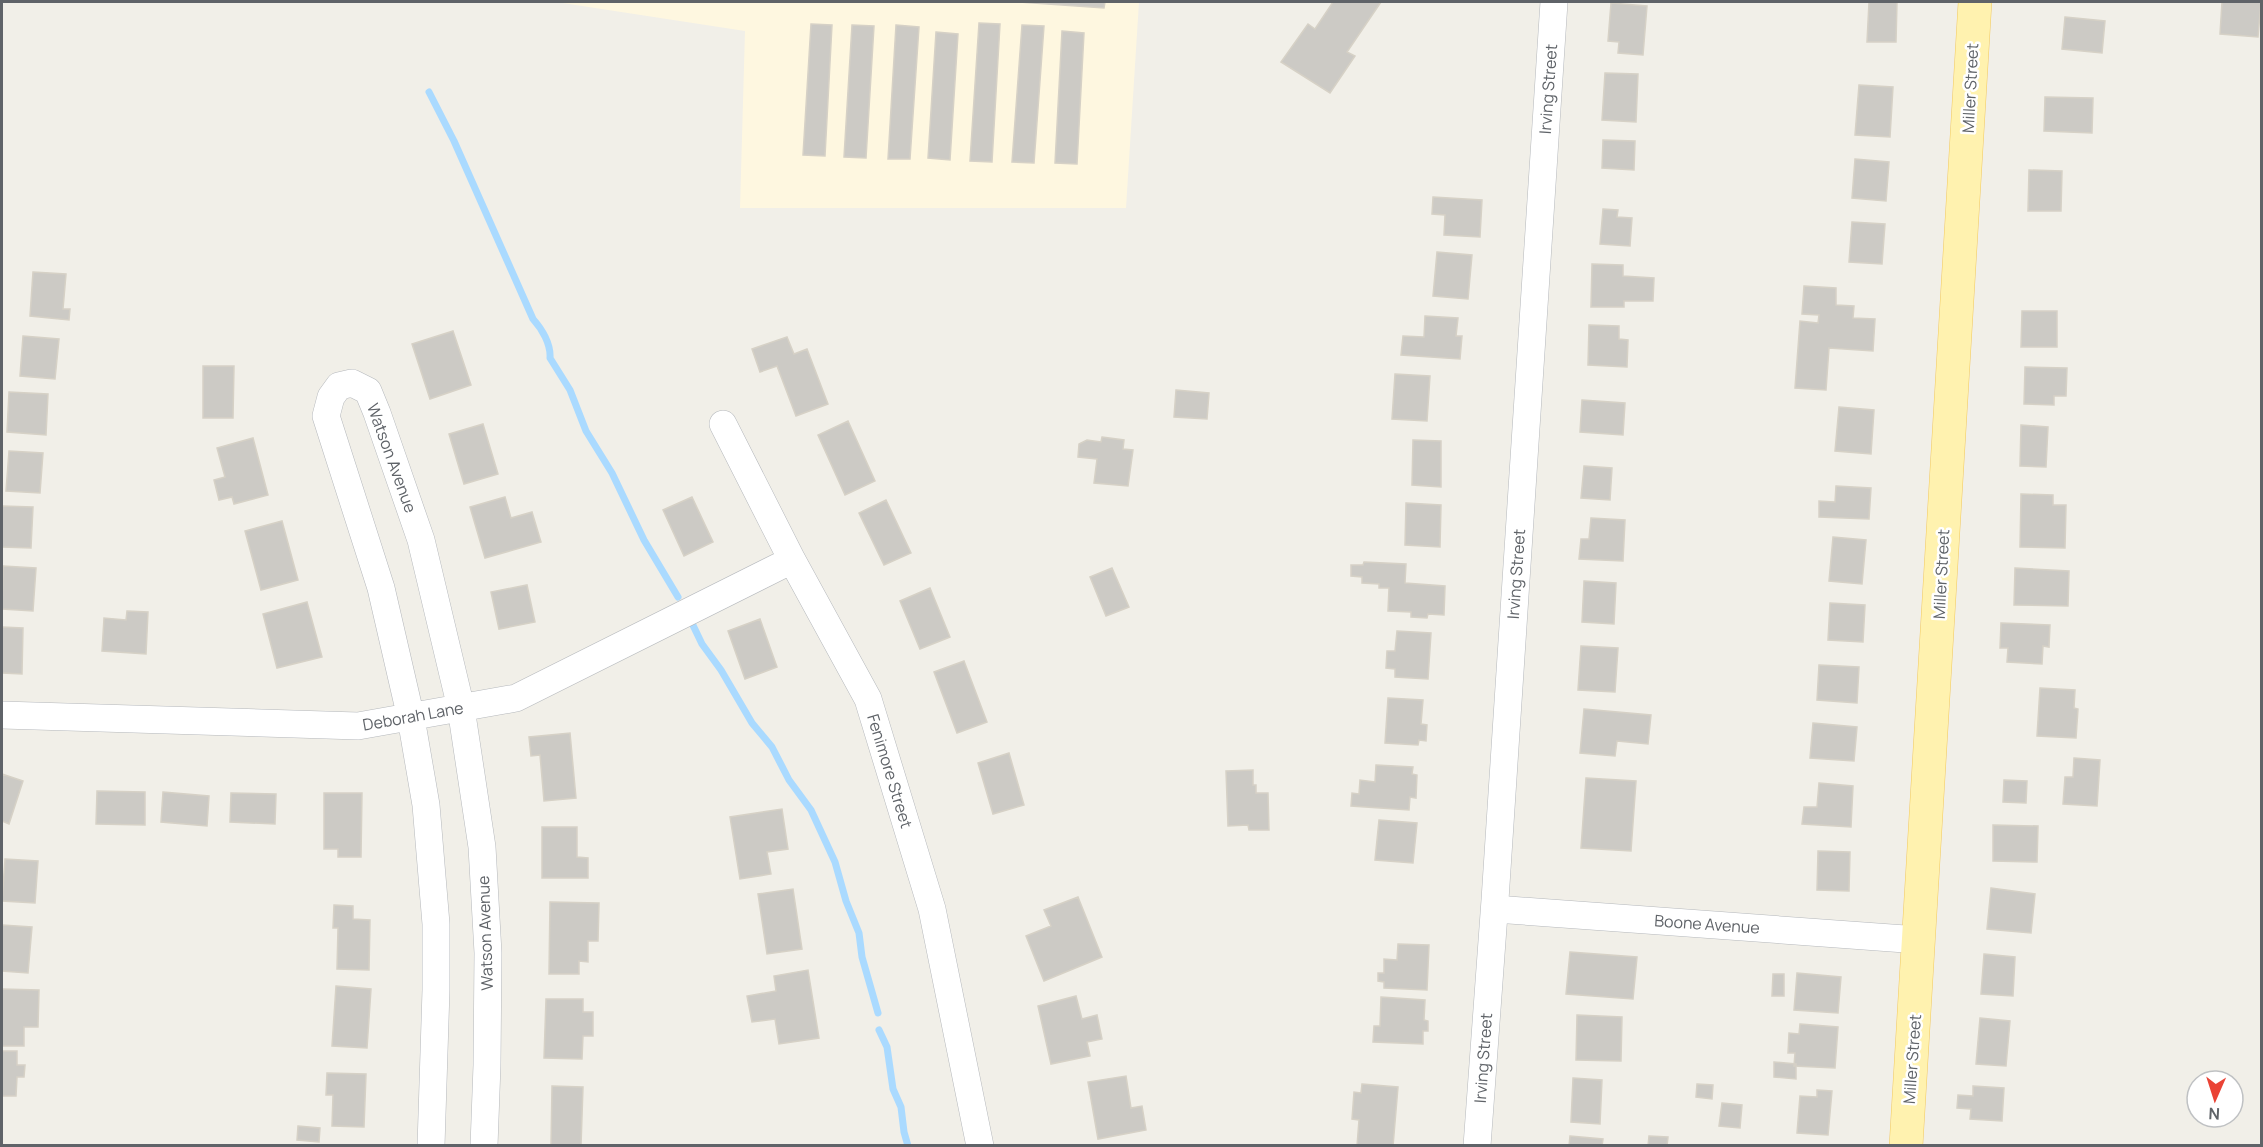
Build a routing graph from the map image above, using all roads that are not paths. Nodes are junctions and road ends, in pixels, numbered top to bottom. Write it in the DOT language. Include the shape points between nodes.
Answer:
graph roads {
  1 [pos="1554,2"];
  2 [pos="1975,2"];
  3 [pos="723,424"];
  4 [pos="792,561"];
  5 [pos="462,708"];
  6 [pos="2,715"];
  7 [pos="411,718"];
  8 [pos="1495,909"];
  9 [pos="1919,940"];
  10 [pos="431,1146"];
  11 [pos="484,1146"];
  12 [pos="980,1146"];
  13 [pos="1477,1146"];
  14 [pos="1906,1146"];
  1 -- 8 [label="street, Irving Street"];
  2 -- 9 [label="main road, Miller Street"];
  3 -- 4 [label="street, Fenimore Street"];
  4 -- 5 [label="street, Deborah Lane" via="516,698"];
  4 -- 12 [label="street, Fenimore Street" via="868,699 932,909"];
  5 -- 7 [label="street, Deborah Lane"];
  5 -- 7 [label="street, Watson Avenue" via="421,540 368,391 352,383 339,387 331,397 326,416 381,588"];
  5 -- 11 [label="street, Watson Avenue" via="482,847 488,953"];
  6 -- 7 [label="street, Deborah Lane" via="358,726"];
  7 -- 10 [label="street, Watson Avenue" via="426,805 435,924"];
  8 -- 9 [label="street, Boone Avenue"];
  8 -- 13 [label="street, Irving Street"];
  9 -- 14 [label="main road, Miller Street"];
}
